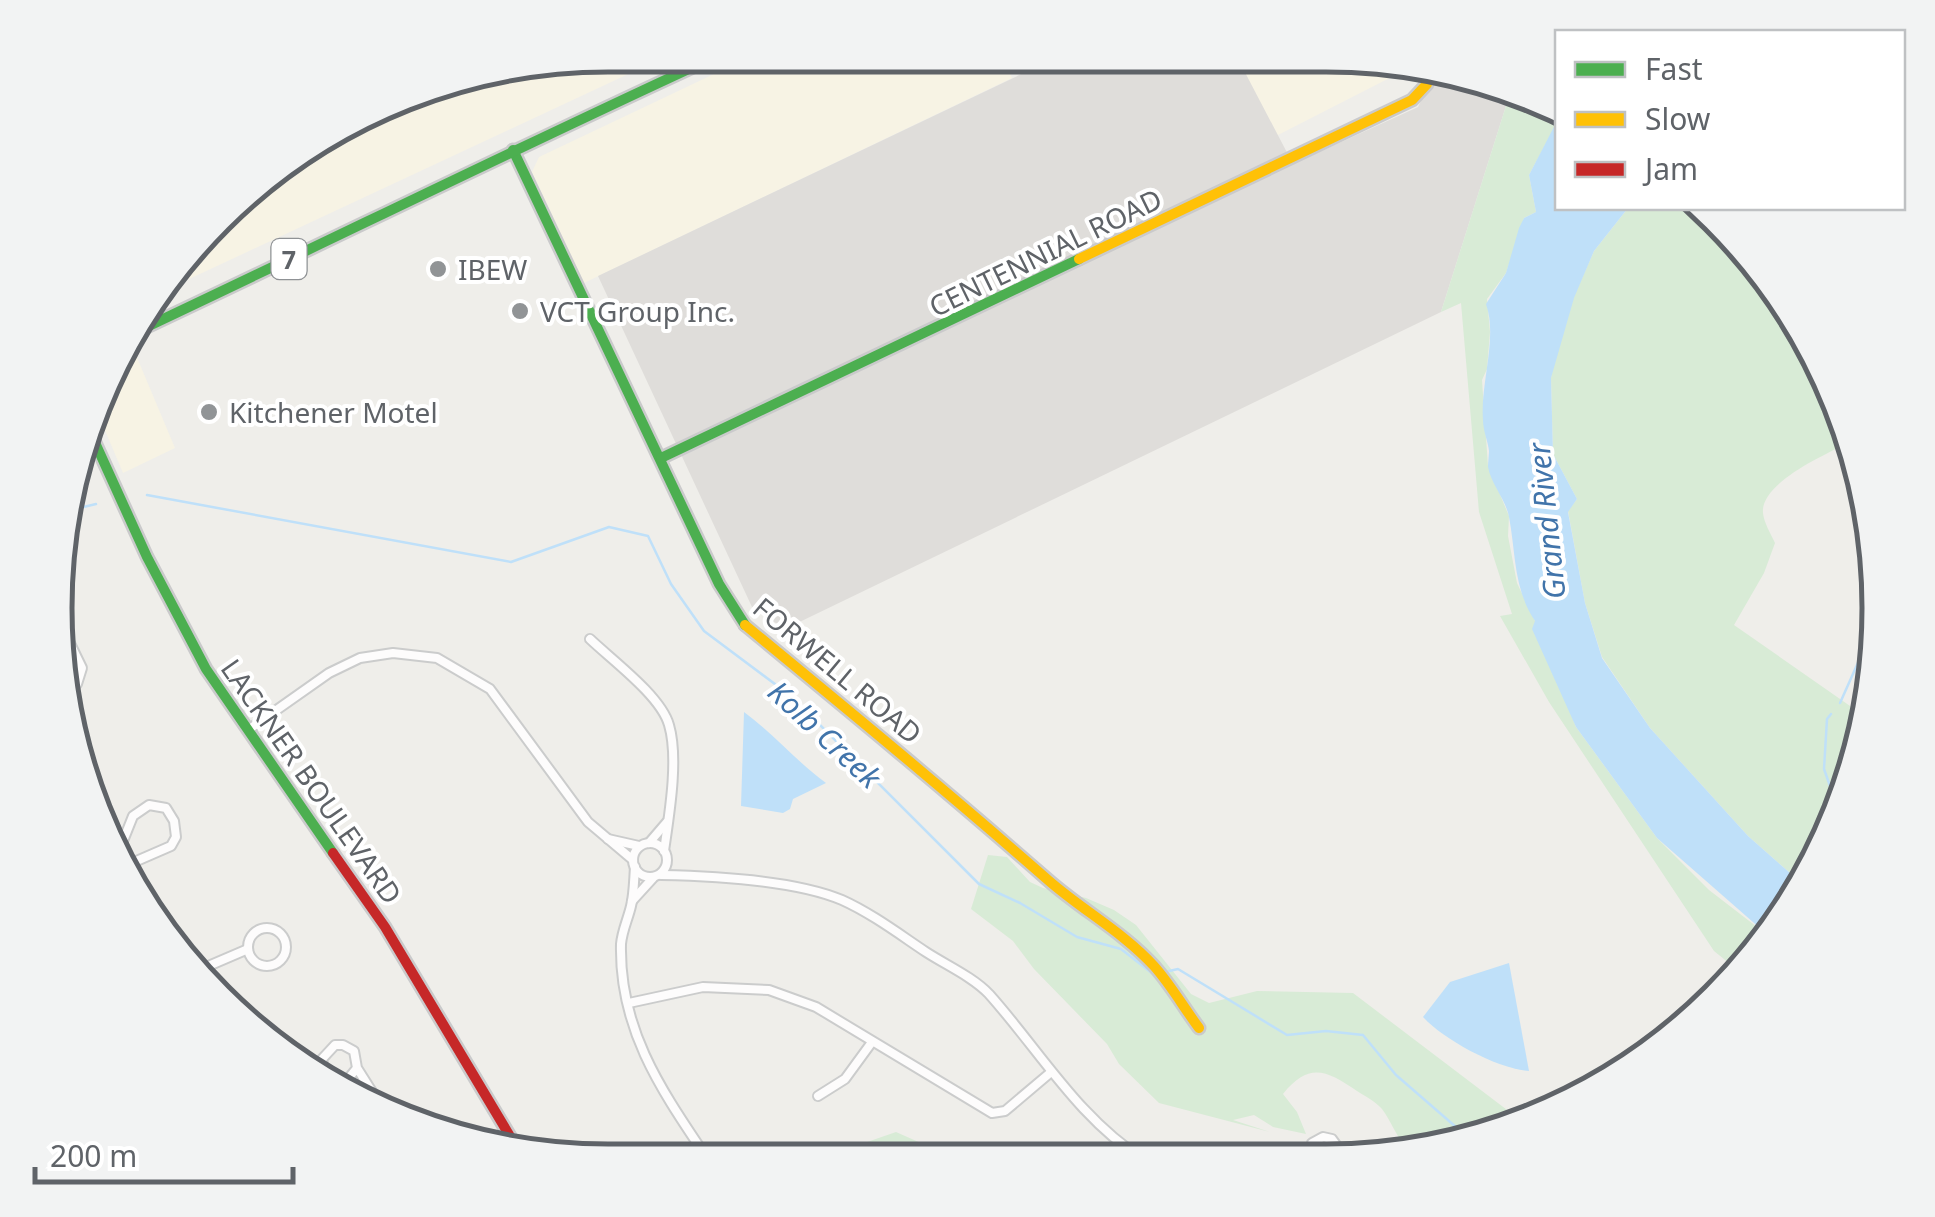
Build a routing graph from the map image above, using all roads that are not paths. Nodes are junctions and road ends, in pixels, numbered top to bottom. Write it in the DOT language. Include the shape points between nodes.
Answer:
graph roads {
  1 [pos="682,72"];
  2 [pos="1427,82"];
  3 [pos="513,150"];
  4 [pos="155,323"];
  5 [pos="98,448"];
  6 [pos="660,458"];
  7 [pos="590,638"];
  8 [pos="75,653"];
  9 [pos="78,684"];
  10 [pos="248,730"];
  11 [pos="667,822"];
  12 [pos="124,838"];
  13 [pos="608,838"];
  14 [pos="649,842"];
  15 [pos="639,846"];
  16 [pos="666,855"];
  17 [pos="136,861"];
  18 [pos="634,864"];
  19 [pos="657,876"];
  20 [pos="694,876"];
  21 [pos="632,901"];
  22 [pos="248,949"];
  23 [pos="209,966"];
  24 [pos="629,1003"];
  25 [pos="1199,1028"];
  26 [pos="872,1042"];
  27 [pos="322,1062"];
  28 [pos="358,1068"];
  29 [pos="1050,1073"];
  30 [pos="349,1078"];
  31 [pos="371,1089"];
  32 [pos="818,1096"];
  33 [pos="509,1135"];
  34 [pos="698,1144"];
  35 [pos="1122,1144"];
  36 [pos="1312,1144"];
  37 [pos="1336,1144"];
  1 -- 3 [label="street, 7"];
  2 -- 6 [label="street, CENTENNIAL ROAD" via="1412,100"];
  3 -- 4 [label="street, 7"];
  3 -- 6 [label="street, FORWELL ROAD"];
  5 -- 10 [label="street, LACKNER BOULEVARD" via="178,620"];
  6 -- 25 [label="street, FORWELL ROAD" via="739,620 1070,900 1105,922 1155,968"];
  7 -- 11 [label="street" via="657,704 669,725 673,797"];
  8 -- 9 [label="street" via="82,668"];
  10 -- 13 [label="street" via="360,658 437,658 490,690 588,822"];
  10 -- 33 [label="street, LACKNER BOULEVARD" via="385,927"];
  11 -- 14 [label="street"];
  11 -- 16 [label="street"];
  12 -- 17 [label="street" via="133,816 149,805 166,808 174,822 171,846"];
  13 -- 15 [label="street"];
  13 -- 18 [label="street"];
  14 -- 15 [label="street"];
  14 -- 16 [label="street"];
  15 -- 18 [label="street"];
  16 -- 19 [label="street"];
  16 -- 20 [label="street"];
  18 -- 19 [label="street" via="642,876"];
  18 -- 21 [label="street"];
  19 -- 20 [label="street"];
  19 -- 21 [label="street"];
  20 -- 29 [label="street" via="800,888 862,910 985,990"];
  21 -- 24 [label="street" via="621,940"];
  22 -- 22 [label="street" via="268,966 286,948 280,932 266,928 254,933"];
  22 -- 23 [label="street"];
  24 -- 26 [label="street" via="703,987 769,990 816,1007"];
  24 -- 34 [label="street" via="652,1075"];
  26 -- 29 [label="street" via="992,1113 1005,1111"];
  26 -- 32 [label="street" via="840,1084"];
  27 -- 28 [label="street" via="330,1048 343,1045 357,1056"];
  28 -- 30 [label="street"];
  28 -- 31 [label="street"];
  29 -- 35 [label="street"];
  36 -- 37 [label="street" via="1323,1137"];
}
